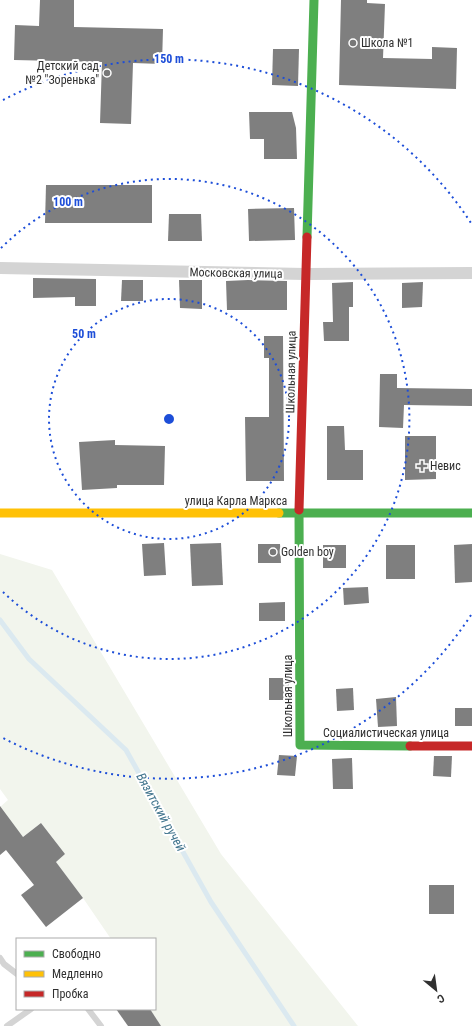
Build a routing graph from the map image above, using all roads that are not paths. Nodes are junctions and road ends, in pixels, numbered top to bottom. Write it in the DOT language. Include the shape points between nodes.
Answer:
graph roads {
  1 [pos="314,0"];
  2 [pos="0,268"];
  3 [pos="472,273"];
  4 [pos="305,274"];
  5 [pos="0,513"];
  6 [pos="299,513"];
  7 [pos="472,513"];
  8 [pos="300,745"];
  9 [pos="472,746"];
  10 [pos="0,958"];
  11 [pos="16,973"];
  12 [pos="30,1010"];
  13 [pos="89,1010"];
  14 [pos="7,1026"];
  15 [pos="101,1026"];
  1 -- 4 [label="street, Школьная улица"];
  2 -- 4 [label="street, Московская улица"];
  3 -- 4 [label="street, Московская улица"];
  4 -- 6 [label="street, Школьная улица"];
  5 -- 6 [label="street, улица Карла Маркса"];
  6 -- 7 [label="street, улица Карла Маркса"];
  6 -- 8 [label="street, Школьная улица"];
  8 -- 9 [label="street, Социалистическая улица"];
  10 -- 11 [label="lane"];
  12 -- 14 [label="lane"];
  13 -- 15 [label="lane"];
}
